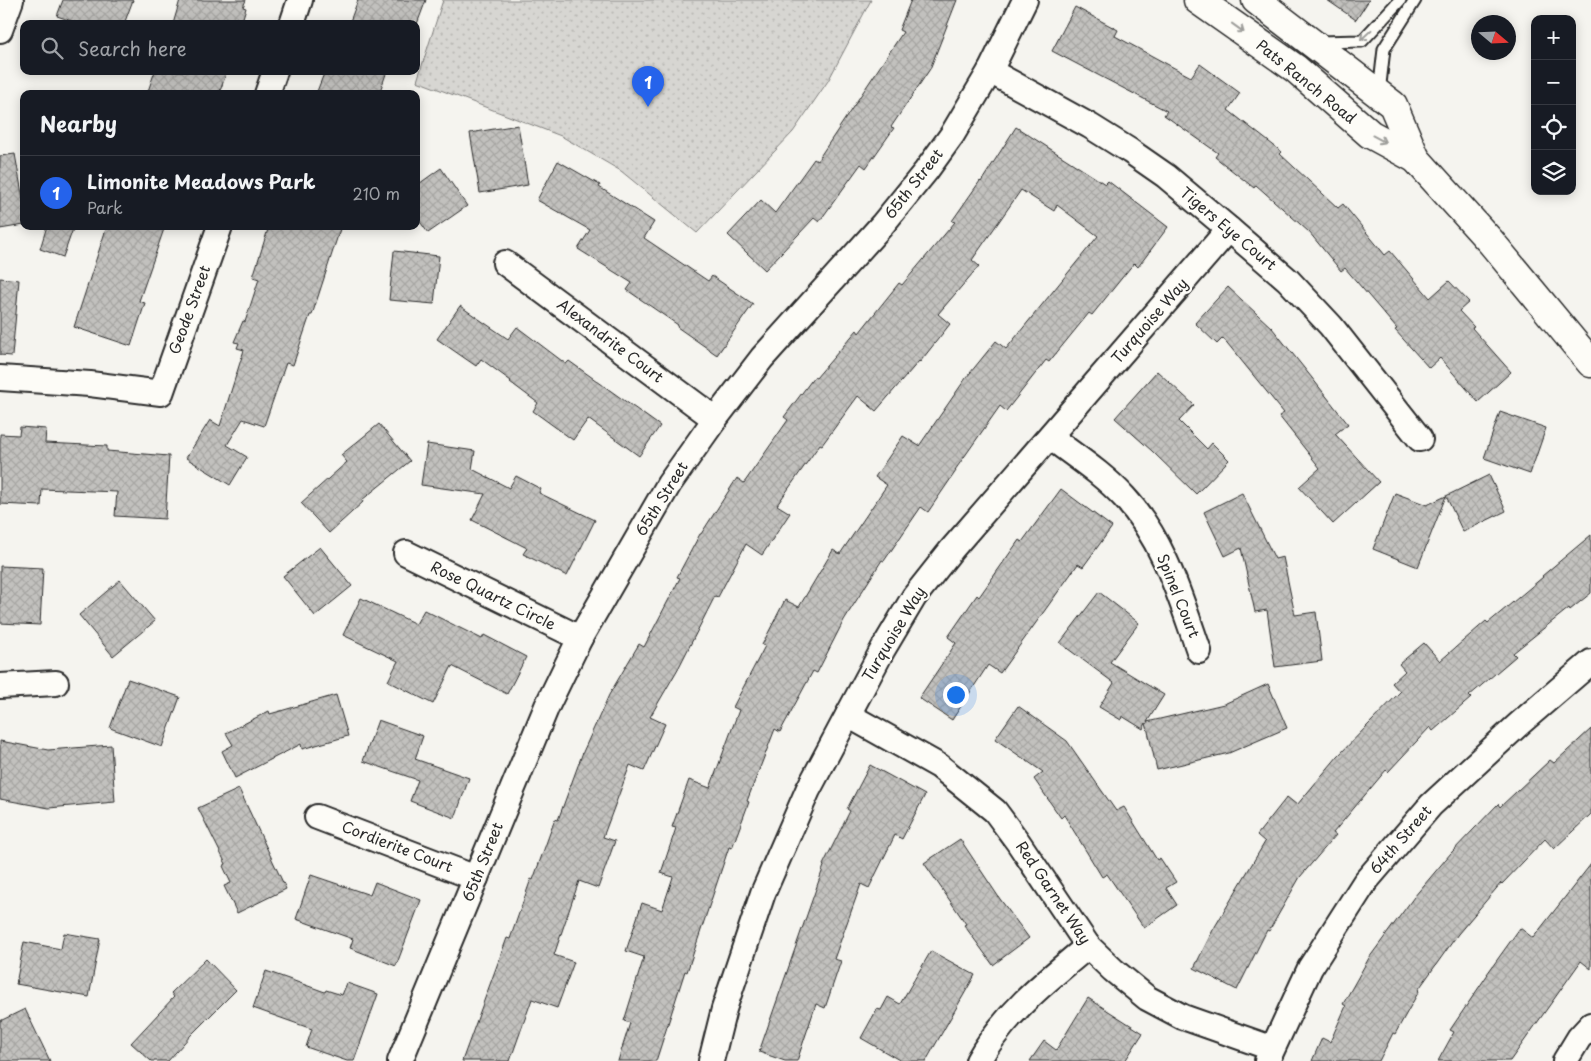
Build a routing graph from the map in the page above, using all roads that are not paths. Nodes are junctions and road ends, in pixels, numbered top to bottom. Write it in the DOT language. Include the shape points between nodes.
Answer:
graph roads {
  1 [pos="11,0"];
  2 [pos="300,0"];
  3 [pos="1026,0"];
  4 [pos="1198,0"];
  5 [pos="1256,0"];
  6 [pos="1400,0"];
  7 [pos="1415,0"];
  8 [pos="293,20"];
  9 [pos="0,30"];
  10 [pos="1312,42"];
  11 [pos="990,71"];
  12 [pos="274,75"];
  13 [pos="268,90"];
  14 [pos="1379,94"];
  15 [pos="1416,159"];
  16 [pos="1229,229"];
  17 [pos="219,230"];
  18 [pos="506,263"];
  19 [pos="1591,363"];
  20 [pos="0,378"];
  21 [pos="715,419"];
  22 [pos="1050,437"];
  23 [pos="1420,439"];
  24 [pos="406,553"];
  25 [pos="580,638"];
  26 [pos="1199,651"];
  27 [pos="1591,662"];
  28 [pos="56,683"];
  29 [pos="0,686"];
  30 [pos="848,715"];
  31 [pos="317,816"];
  32 [pos="476,878"];
  33 [pos="1088,946"];
  34 [pos="1591,1025"];
  35 [pos="1269,1054"];
  36 [pos="400,1061"];
  37 [pos="711,1061"];
  38 [pos="978,1061"];
  39 [pos="1564,1061"];
  1 -- 9 [label="street"];
  2 -- 8 [label="street"];
  3 -- 11 [label="street, 65th Street"];
  4 -- 15 [label="street, Pats Ranch Road, one-way" via="1296,69 1370,134"];
  5 -- 10 [label="street, Pats Ranch Road"];
  6 -- 10 [label="lane, one-way" via="1362,41"];
  7 -- 14 [label="lane" via="1384,49"];
  10 -- 14 [label="street, Pats Ranch Road"];
  11 -- 16 [label="street, Tigers Eye Court" via="1130,151 1166,176"];
  11 -- 21 [label="street, 65th Street" via="926,171 882,225 762,358"];
  12 -- 13 [label="street"];
  14 -- 15 [label="street, Pats Ranch Road" via="1393,105"];
  15 -- 19 [label="street, Pats Ranch Road" via="1491,242"];
  16 -- 22 [label="street, Turquoise Way"];
  16 -- 23 [label="street, Tigers Eye Court" via="1288,280 1330,326"];
  17 -- 20 [label="street, Geode Street" via="160,393"];
  18 -- 21 [label="street, Alexandrite Court"];
  21 -- 25 [label="street, 65th Street" via="669,484"];
  22 -- 26 [label="street, Spinel Court" via="1099,473 1147,526 1170,569"];
  22 -- 30 [label="street, Turquoise Way" via="914,597"];
  24 -- 25 [label="street, Rose Quartz Circle"];
  25 -- 32 [label="street, 65th Street" via="547,706"];
  27 -- 35 [label="street, 64th Street" via="1431,805 1364,882 1310,968"];
  28 -- 29 [label="street"];
  30 -- 33 [label="street, Red Garnet Way" via="939,766 995,812"];
  30 -- 37 [label="street, Turquoise Way" via="808,790 763,893 724,1008"];
  31 -- 32 [label="street, Cordierite Court"];
  32 -- 36 [label="street, 65th Street"];
  33 -- 35 [label="street, Red Garnet Way" via="1112,970 1154,1002"];
  33 -- 38 [label="street" via="1012,1014"];
  34 -- 39 [label="street"];
}
